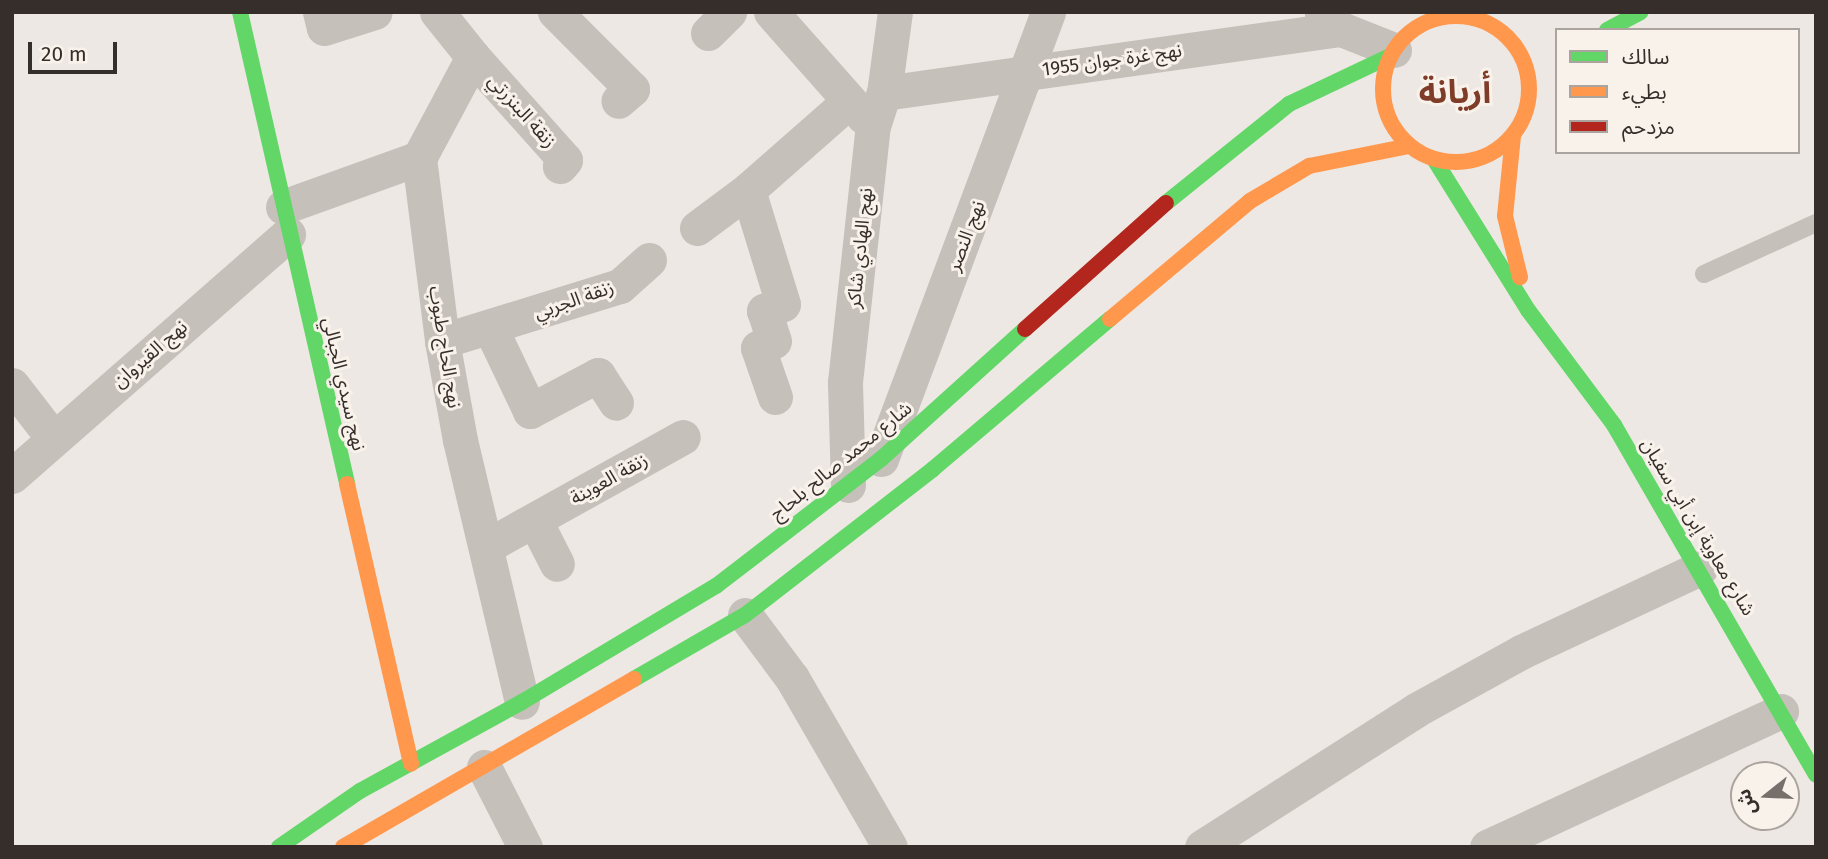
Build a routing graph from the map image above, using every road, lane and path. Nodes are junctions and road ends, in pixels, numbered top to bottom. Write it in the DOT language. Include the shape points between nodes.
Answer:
graph roads {
  1 [pos="240,12"];
  2 [pos="320,12"];
  3 [pos="375,12"];
  4 [pos="437,12"];
  5 [pos="555,12"];
  6 [pos="771,12"];
  7 [pos="895,12"];
  8 [pos="1048,12"];
  9 [pos="1641,12"];
  10 [pos="1476,15"];
  11 [pos="1343,18"];
  12 [pos="1611,28"];
  13 [pos="1395,50"];
  14 [pos="473,57"];
  15 [pos="1029,71"];
  16 [pos="1549,84"];
  17 [pos="884,93"];
  18 [pos="618,101"];
  19 [pos="848,102"];
  20 [pos="1527,111"];
  21 [pos="873,126"];
  22 [pos="1513,136"];
  23 [pos="1409,146"];
  24 [pos="419,158"];
  25 [pos="1434,159"];
  26 [pos="560,166"];
  27 [pos="748,190"];
  28 [pos="286,220"];
  29 [pos="1816,223"];
  30 [pos="696,229"];
  31 [pos="649,260"];
  32 [pos="1703,274"];
  33 [pos="1528,310"];
  34 [pos="491,327"];
  35 [pos="442,341"];
  36 [pos="12,385"];
  37 [pos="775,397"];
  38 [pos="616,403"];
  39 [pos="683,437"];
  40 [pos="53,438"];
  41 [pos="881,459"];
  42 [pos="12,476"];
  43 [pos="848,485"];
  44 [pos="535,521"];
  45 [pos="487,546"];
  46 [pos="557,564"];
  47 [pos="1700,568"];
  48 [pos="745,615"];
  49 [pos="522,702"];
  50 [pos="1781,711"];
  51 [pos="411,764"];
  52 [pos="484,767"];
  53 [pos="1816,775"];
  54 [pos="888,846"];
  55 [pos="279,847"];
  56 [pos="343,847"];
  57 [pos="525,847"];
  58 [pos="1202,847"];
  59 [pos="1487,847"];
  1 -- 28 [label="main road, نهج سيدي الجبالي"];
  2 -- 3 [label="street" via="324,28"];
  4 -- 14 [label="street"];
  5 -- 18 [label="street" via="632,89"];
  6 -- 19 [label="street"];
  7 -- 17 [label="street, نهج الهادي شاكر"];
  8 -- 15 [label="street, نهج النصر"];
  9 -- 12 [label="main road"];
  10 -- 13 [label="main road" via="1420,24"];
  10 -- 20 [label="main road" via="1514,42 1526,63"];
  11 -- 13 [label="street"];
  11 -- 15 [label="street, 1955 نهج غرة جوان"];
  13 -- 23 [label="main road" via="1383,80 1385,104 1394,127"];
  13 -- 41 [label="main road, شارع محمد صالح بلحاج" via="1289,104 1202,172"];
  14 -- 24 [label="street"];
  14 -- 26 [label="street, زنقة البنزرتي" via="565,160"];
  15 -- 17 [label="street, 1955 نهج غرة جوان"];
  15 -- 41 [label="street, نهج النصر"];
  16 -- 20 [label="main road"];
  17 -- 21 [label="street, نهج الهادي شاكر"];
  19 -- 21 [label="street"];
  19 -- 27 [label="street"];
  20 -- 22 [label="main road"];
  21 -- 43 [label="street, نهج الهادي شاكر" via="845,382"];
  22 -- 25 [label="main road" via="1482,157 1463,163"];
  22 -- 33 [label="main road, شارع معاوية إبن أبي سفيان" via="1505,216"];
  23 -- 25 [label="main road"];
  23 -- 48 [label="main road" via="1309,166 1250,201 933,469"];
  24 -- 28 [label="street"];
  24 -- 35 [label="street, نهج الحاج طبوب"];
  25 -- 33 [label="main road, شارع معاوية إبن أبي سفيان"];
  27 -- 30 [label="street"];
  27 -- 37 [label="street" via="783,304 764,311 775,341 758,348"];
  28 -- 40 [label="street, نهج القيروان"];
  28 -- 51 [label="main road, نهج سيدي الجبالي"];
  29 -- 32 [label="lane"];
  31 -- 34 [label="street, زنقة الجربي" via="620,286"];
  33 -- 47 [label="main road, شارع معاوية إبن أبي سفيان" via="1614,425"];
  34 -- 35 [label="street, زنقة الجربي"];
  34 -- 38 [label="street" via="530,411 598,375"];
  35 -- 45 [label="street, نهج الحاج طبوب" via="460,440"];
  36 -- 40 [label="street"];
  39 -- 44 [label="street, زنقة العوينة"];
  40 -- 42 [label="street, نهج القيروان"];
  41 -- 43 [label="main road, شارع محمد صالح بلحاج"];
  43 -- 49 [label="main road, شارع محمد صالح بلحاج" via="716,586"];
  44 -- 45 [label="street, زنقة العوينة"];
  44 -- 46 [label="street"];
  45 -- 49 [label="street, نهج الحاج طبوب"];
  47 -- 50 [label="main road, شارع معاوية إبن أبي سفيان"];
  47 -- 58 [label="street" via="1521,652 1416,710"];
  48 -- 52 [label="main road"];
  48 -- 54 [label="street" via="792,678"];
  49 -- 51 [label="main road, شارع محمد صالح بلحاج"];
  50 -- 53 [label="main road, شارع معاوية إبن أبي سفيان"];
  50 -- 59 [label="street"];
  51 -- 55 [label="main road, شارع محمد صالح بلحاج" via="360,791"];
  52 -- 56 [label="main road"];
  52 -- 57 [label="street"];
}
